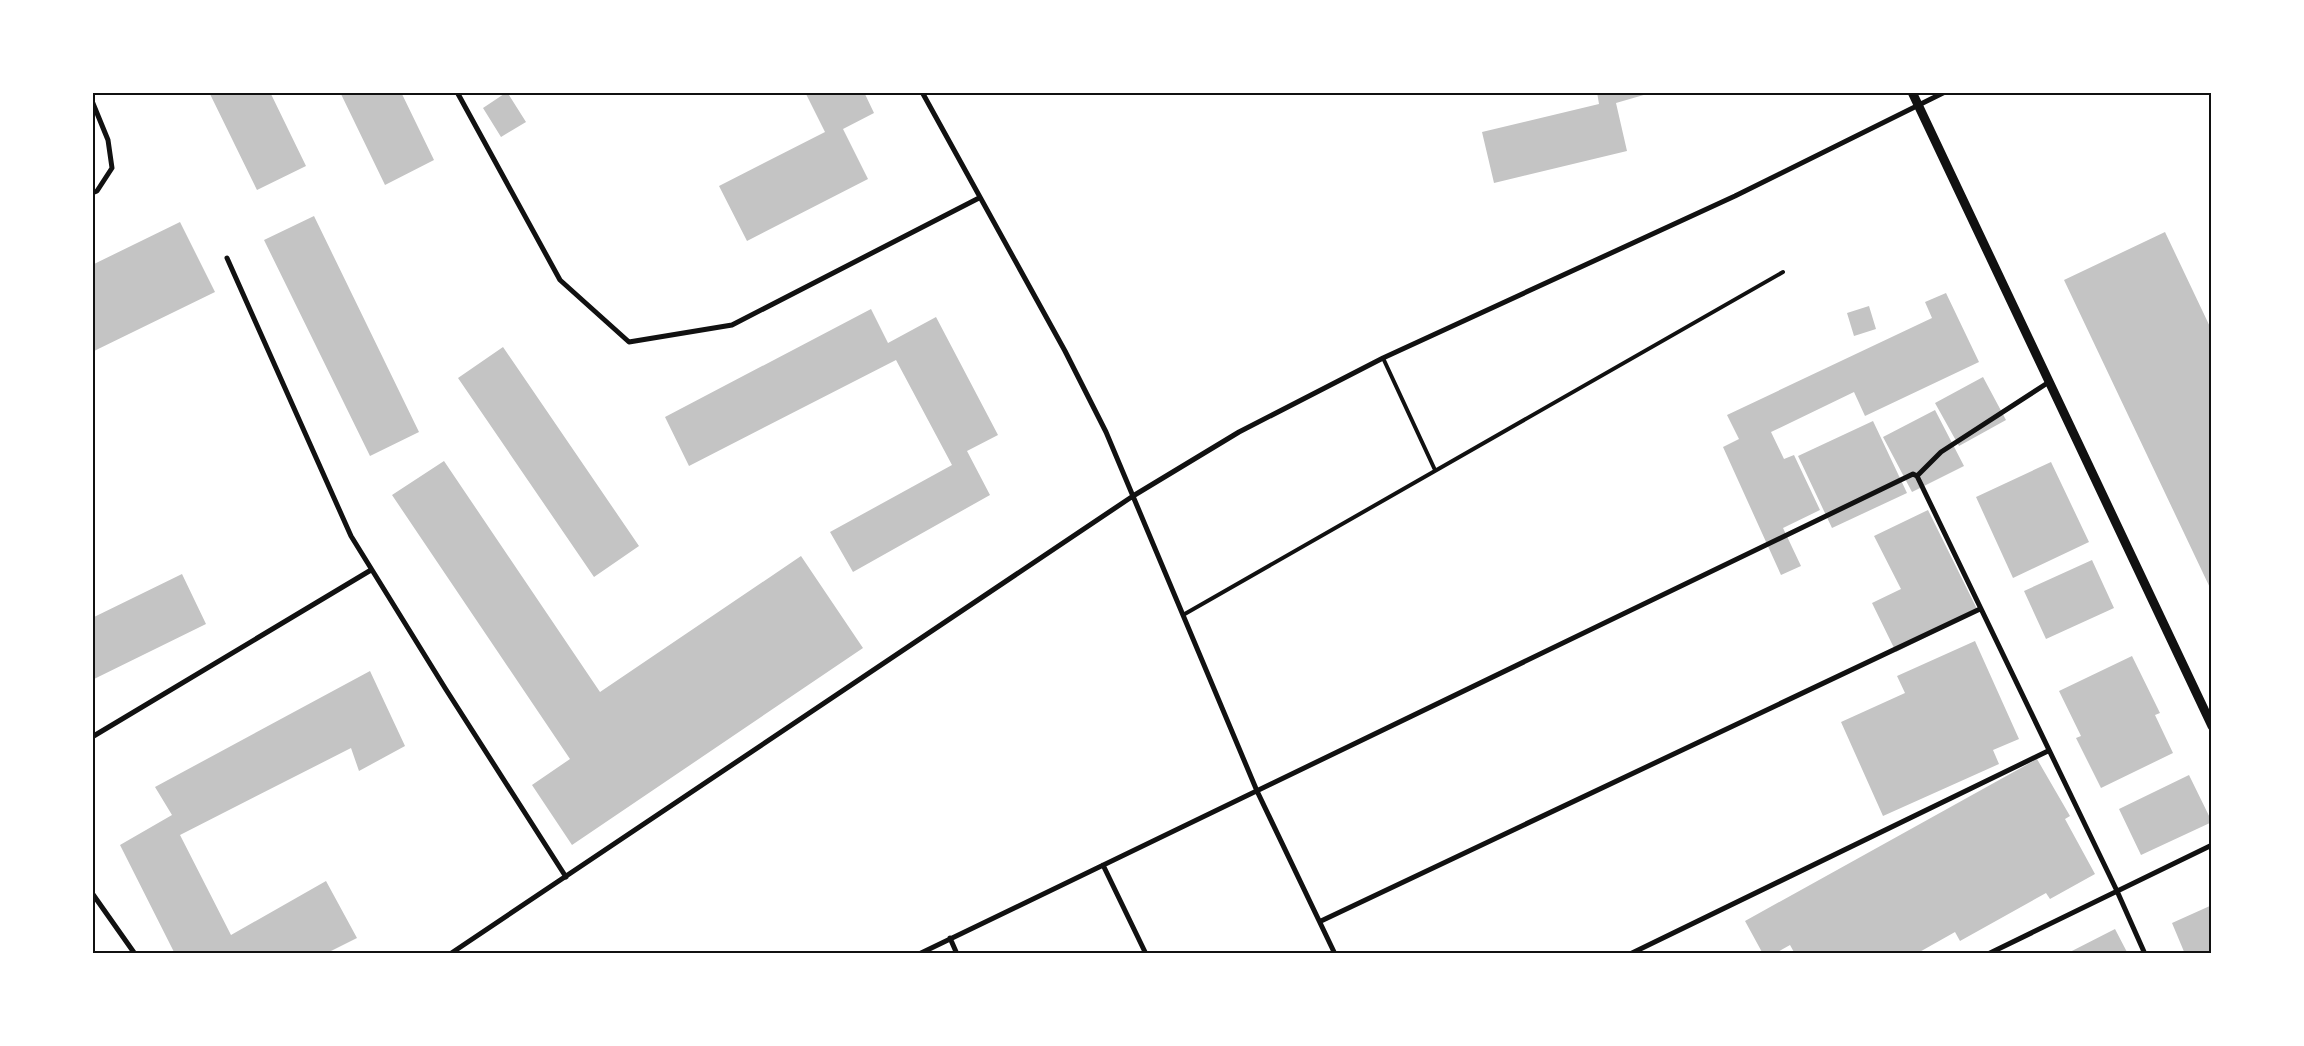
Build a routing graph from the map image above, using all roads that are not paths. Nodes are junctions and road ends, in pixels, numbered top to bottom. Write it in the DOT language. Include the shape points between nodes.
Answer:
graph roads {
  1 [pos="457,92"];
  2 [pos="922,92"];
  3 [pos="1912,92"];
  4 [pos="1945,92"];
  5 [pos="92,101"];
  6 [pos="1918,105"];
  7 [pos="92,193"];
  8 [pos="979,198"];
  9 [pos="227,258"];
  10 [pos="1783,272"];
  11 [pos="1383,358"];
  12 [pos="2049,382"];
  13 [pos="1435,470"];
  14 [pos="1917,476"];
  15 [pos="1133,496"];
  16 [pos="371,570"];
  17 [pos="1980,609"];
  18 [pos="1183,615"];
  19 [pos="2212,726"];
  20 [pos="92,737"];
  21 [pos="2048,751"];
  22 [pos="1257,791"];
  23 [pos="2212,844"];
  24 [pos="1103,865"];
  25 [pos="566,877"];
  26 [pos="2117,890"];
  27 [pos="92,893"];
  28 [pos="1321,921"];
  29 [pos="950,938"];
  30 [pos="135,954"];
  31 [pos="450,954"];
  32 [pos="918,954"];
  33 [pos="957,954"];
  34 [pos="1146,954"];
  35 [pos="1335,954"];
  36 [pos="1630,954"];
  37 [pos="1988,954"];
  38 [pos="2145,954"];
  1 -- 8 [label="street" via="560,280 630,342 732,325"];
  2 -- 8 [label="street"];
  3 -- 6 [label="street"];
  4 -- 6 [label="street"];
  5 -- 7 [label="street" via="108,140 112,168 97,191"];
  6 -- 11 [label="street" via="1734,196"];
  6 -- 12 [label="street"];
  8 -- 15 [label="street" via="1084,388"];
  9 -- 16 [label="street" via="351,536"];
  10 -- 13 [label="lane"];
  11 -- 13 [label="lane"];
  11 -- 15 [label="street" via="1239,432"];
  12 -- 14 [label="street" via="1941,452"];
  12 -- 19 [label="street"];
  13 -- 18 [label="lane"];
  14 -- 17 [label="street"];
  14 -- 22 [label="street" via="1908,475"];
  15 -- 18 [label="street"];
  15 -- 25 [label="street"];
  16 -- 20 [label="street"];
  16 -- 25 [label="street"];
  17 -- 21 [label="street"];
  17 -- 28 [label="street"];
  18 -- 22 [label="street"];
  21 -- 26 [label="street"];
  21 -- 36 [label="street"];
  22 -- 24 [label="street"];
  22 -- 28 [label="street"];
  23 -- 26 [label="street"];
  24 -- 29 [label="street"];
  24 -- 34 [label="street"];
  25 -- 31 [label="street"];
  26 -- 37 [label="street"];
  26 -- 38 [label="street"];
  27 -- 30 [label="street"];
  28 -- 35 [label="street"];
  29 -- 32 [label="street"];
  29 -- 33 [label="street"];
}
